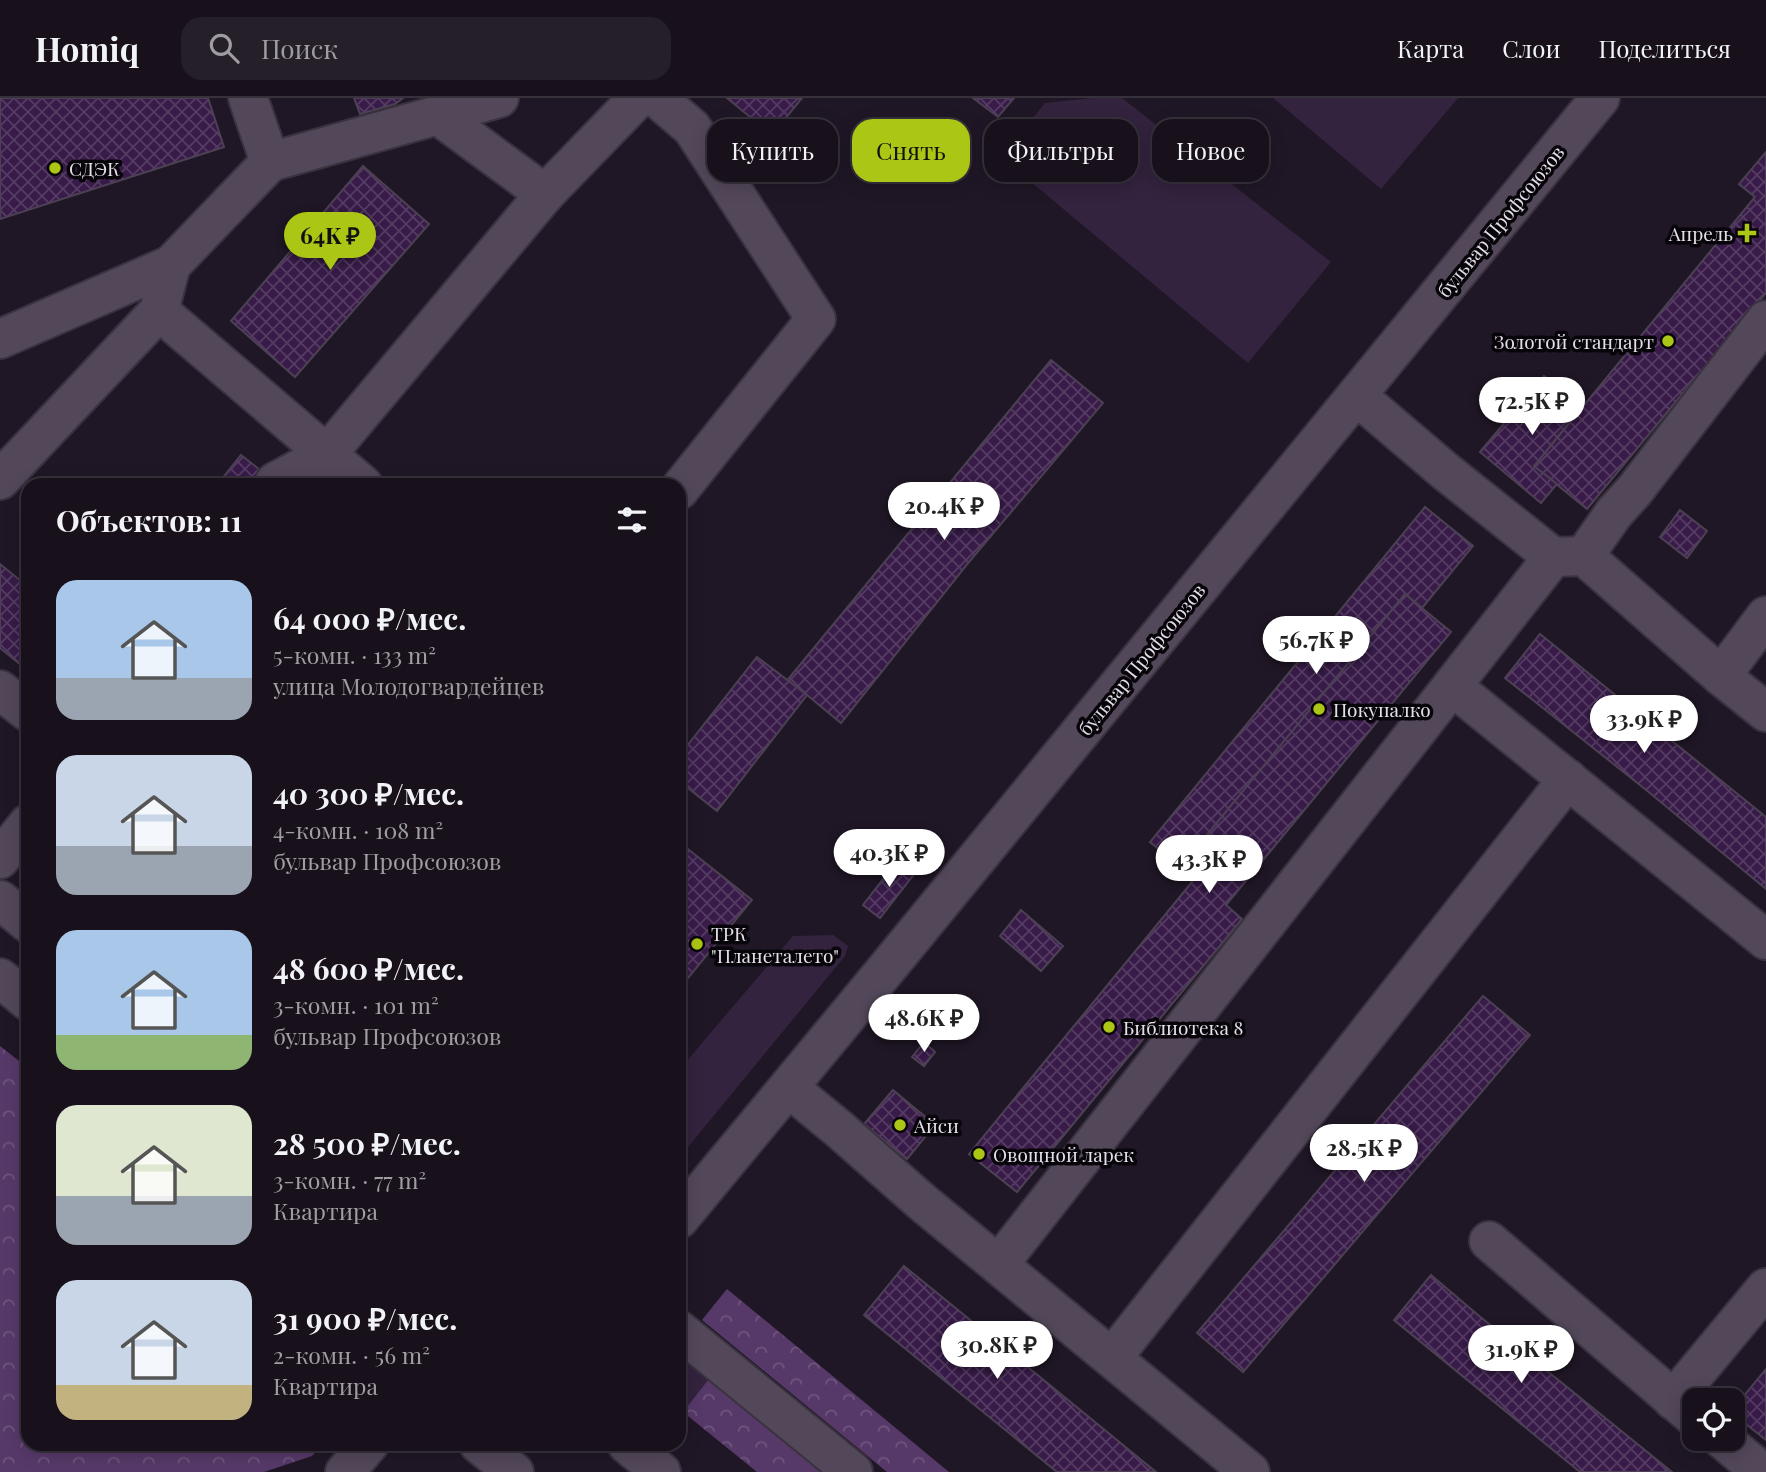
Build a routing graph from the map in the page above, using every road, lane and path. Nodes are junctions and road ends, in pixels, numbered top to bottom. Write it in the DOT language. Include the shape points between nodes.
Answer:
graph roads {
  1 [pos="248,98"];
  2 [pos="499,98"];
  3 [pos="638,98"];
  4 [pos="657,98"];
  5 [pos="1600,98"];
  6 [pos="439,116"];
  7 [pos="270,162"];
  8 [pos="545,194"];
  9 [pos="172,265"];
  10 [pos="159,312"];
  11 [pos="1766,320"];
  12 [pos="0,339"];
  13 [pos="1357,396"];
  14 [pos="325,470"];
  15 [pos="292,478"];
  16 [pos="345,478"];
  17 [pos="0,480"];
  18 [pos="686,481"];
  19 [pos="1568,557"];
  20 [pos="1766,616"];
  21 [pos="1721,676"];
  22 [pos="1452,686"];
  23 [pos="0,690"];
  24 [pos="21,706"];
  25 [pos="1766,712"];
  26 [pos="1569,779"];
  27 [pos="21,833"];
  28 [pos="0,859"];
  29 [pos="0,900"];
  30 [pos="21,917"];
  31 [pos="1766,940"];
  32 [pos="0,978"];
  33 [pos="21,995"];
  34 [pos="789,1088"];
  35 [pos="686,1211"];
  36 [pos="1489,1241"];
  37 [pos="999,1264"];
  38 [pos="1766,1288"];
  39 [pos="686,1336"];
  40 [pos="1112,1358"];
  41 [pos="1698,1388"];
  42 [pos="1682,1406"];
  43 [pos="363,1451"];
  44 [pos="488,1451"];
  45 [pos="636,1451"];
  46 [pos="1737,1451"];
  47 [pos="345,1472"];
  48 [pos="514,1472"];
  49 [pos="661,1472"];
  50 [pos="853,1472"];
  51 [pos="1250,1472"];
  52 [pos="1762,1472"];
  1 -- 7 [label="street"];
  2 -- 6 [label="street"];
  3 -- 8 [label="street"];
  4 -- 18 [label="street" via="692,128 816,319"];
  5 -- 13 [label="street, бульвар Профсоюзов"];
  6 -- 7 [label="street"];
  6 -- 8 [label="street"];
  7 -- 9 [label="street"];
  8 -- 14 [label="street"];
  9 -- 10 [label="street"];
  9 -- 12 [label="street"];
  10 -- 14 [label="street"];
  10 -- 17 [label="street"];
  11 -- 19 [label="street" via="1634,491"];
  13 -- 19 [label="street" via="1445,471"];
  13 -- 34 [label="street, бульвар Профсоюзов"];
  14 -- 15 [label="street"];
  14 -- 16 [label="street"];
  19 -- 21 [label="street"];
  19 -- 22 [label="street"];
  20 -- 21 [label="street"];
  21 -- 25 [label="street"];
  22 -- 26 [label="street"];
  22 -- 37 [label="street"];
  23 -- 24 [label="street"];
  26 -- 31 [label="street"];
  26 -- 40 [label="street"];
  27 -- 28 [label="street"];
  29 -- 30 [label="street"];
  32 -- 33 [label="street"];
  34 -- 35 [label="street, бульвар Профсоюзов"];
  34 -- 37 [label="street"];
  36 -- 42 [label="street"];
  37 -- 40 [label="street"];
  38 -- 41 [label="street"];
  39 -- 50 [label="street"];
  40 -- 51 [label="street"];
  43 -- 47 [label="street"];
  44 -- 48 [label="street"];
  45 -- 49 [label="street"];
  46 -- 52 [label="street"];
}
